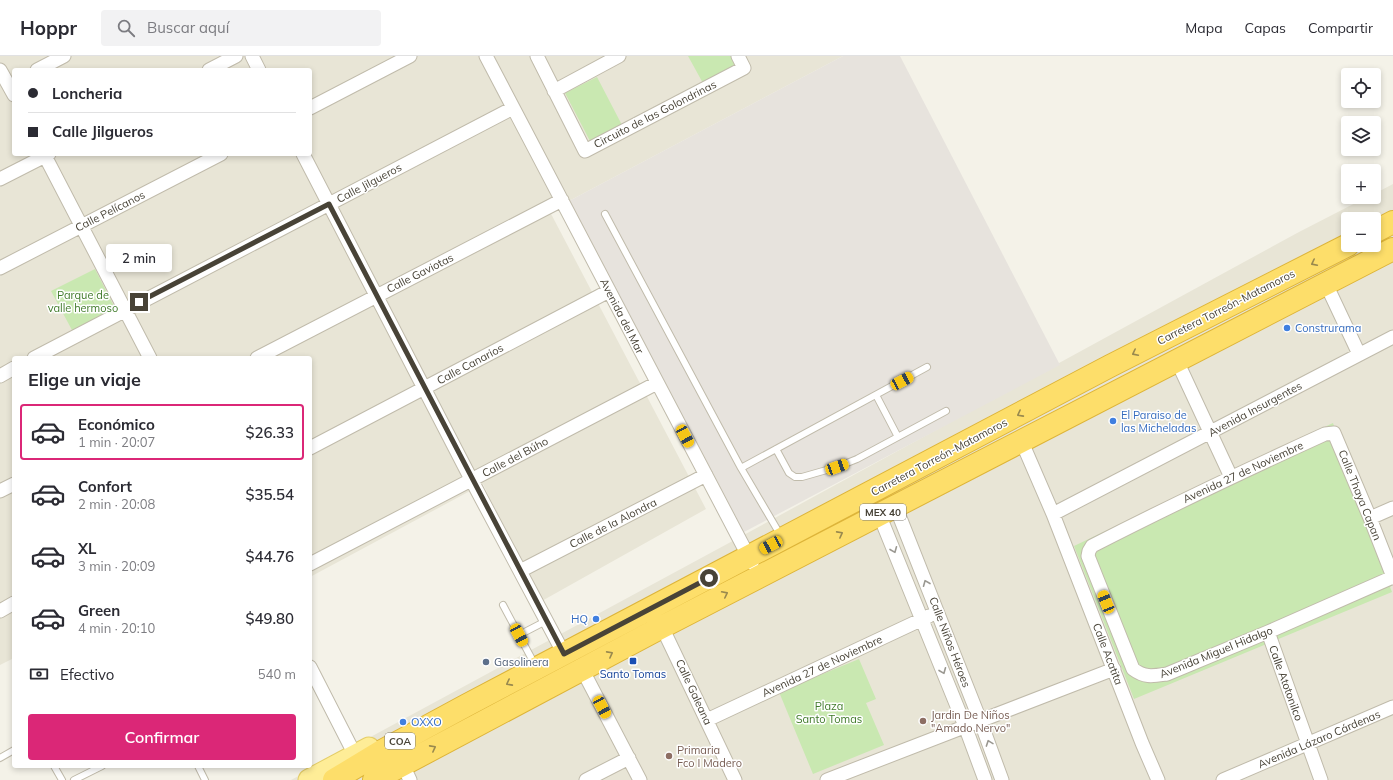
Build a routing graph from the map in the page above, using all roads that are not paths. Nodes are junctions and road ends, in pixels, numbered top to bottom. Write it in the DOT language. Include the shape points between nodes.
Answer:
graph roads {
  1 [pos="64,56"];
  2 [pos="236,56"];
  3 [pos="252,56"];
  4 [pos="410,56"];
  5 [pos="486,56"];
  6 [pos="536,56"];
  7 [pos="618,56"];
  8 [pos="738,56"];
  9 [pos="41,68"];
  10 [pos="213,68"];
  11 [pos="258,68"];
  12 [pos="0,70"];
  13 [pos="9,88"];
  14 [pos="554,91"];
  15 [pos="312,107"];
  16 [pos="513,108"];
  17 [pos="44,156"];
  18 [pos="46,156"];
  19 [pos="217,156"];
  20 [pos="304,156"];
  21 [pos="0,180"];
  22 [pos="562,200"];
  23 [pos="329,204"];
  24 [pos="605,214"];
  25 [pos="1393,222"];
  26 [pos="81,226"];
  27 [pos="1381,228"];
  28 [pos="1341,249"];
  29 [pos="1393,249"];
  30 [pos="0,268"];
  31 [pos="1326,284"];
  32 [pos="609,291"];
  33 [pos="376,296"];
  34 [pos="126,309"];
  35 [pos="1393,337"];
  36 [pos="1359,354"];
  37 [pos="38,356"];
  38 [pos="149,356"];
  39 [pos="260,356"];
  40 [pos="1177,361"];
  41 [pos="927,367"];
  42 [pos="12,369"];
  43 [pos="0,376"];
  44 [pos="656,383"];
  45 [pos="424,388"];
  46 [pos="876,395"];
  47 [pos="946,411"];
  48 [pos="1210,432"];
  49 [pos="1336,435"];
  50 [pos="898,437"];
  51 [pos="1021,440"];
  52 [pos="312,447"];
  53 [pos="776,449"];
  54 [pos="741,468"];
  55 [pos="706,475"];
  56 [pos="1231,477"];
  57 [pos="472,479"];
  58 [pos="12,485"];
  59 [pos="0,491"];
  60 [pos="1393,508"];
  61 [pos="887,510"];
  62 [pos="1053,514"];
  63 [pos="1150,516"];
  64 [pos="1370,518"];
  65 [pos="783,539"];
  66 [pos="749,557"];
  67 [pos="312,563"];
  68 [pos="520,571"];
  69 [pos="759,577"];
  70 [pos="1393,577"];
  71 [pos="12,604"];
  72 [pos="503,604"];
  73 [pos="0,611"];
  74 [pos="938,612"];
  75 [pos="922,619"];
  76 [pos="546,621"];
  77 [pos="662,627"];
  78 [pos="1268,632"];
  79 [pos="519,635"];
  80 [pos="564,654"];
  81 [pos="582,669"];
  82 [pos="1114,669"];
  83 [pos="312,672"];
  84 [pos="542,678"];
  85 [pos="467,705"];
  86 [pos="1393,707"];
  87 [pos="707,720"];
  88 [pos="980,720"];
  89 [pos="965,726"];
  90 [pos="1308,744"];
  91 [pos="12,751"];
  92 [pos="355,755"];
  93 [pos="0,758"];
  94 [pos="629,758"];
  95 [pos="55,768"];
  96 [pos="98,768"];
  97 [pos="199,768"];
  98 [pos="407,772"];
  99 [pos="62,780"];
  100 [pos="74,780"];
  101 [pos="205,780"];
  102 [pos="309,780"];
  103 [pos="334,780"];
  104 [pos="374,780"];
  105 [pos="586,780"];
  106 [pos="640,780"];
  107 [pos="735,780"];
  108 [pos="827,780"];
  109 [pos="985,780"];
  110 [pos="1002,780"];
  111 [pos="1158,780"];
  112 [pos="1223,780"];
  113 [pos="1321,780"];
  1 -- 9 [label="street"];
  2 -- 10 [label="street"];
  3 -- 11 [label="street"];
  4 -- 15 [label="street"];
  5 -- 16 [label="street, Avenida del Mar"];
  6 -- 14 [label="street, Circuito de las Golondrinas"];
  7 -- 14 [label="street"];
  8 -- 14 [label="street, Circuito de las Golondrinas" via="744,68 585,151"];
  12 -- 13 [label="street"];
  16 -- 22 [label="street, Avenida del Mar"];
  16 -- 23 [label="street, Calle Jilgueros"];
  17 -- 21 [label="street"];
  18 -- 26 [label="street"];
  19 -- 26 [label="street, Calle Pelícanos"];
  20 -- 23 [label="street"];
  22 -- 32 [label="street, Avenida del Mar"];
  22 -- 33 [label="street, Calle Gaviotas"];
  23 -- 33 [label="street"];
  23 -- 34 [label="street, Calle Jilgueros"];
  24 -- 54 [label="lane"];
  25 -- 27 [label="highway"];
  26 -- 30 [label="street, Calle Pelícanos"];
  26 -- 34 [label="street"];
  28 -- 65 [label="highway, Carretera Torreón-Matamoros / MEX 40, one-way" via="1110,366"];
  29 -- 31 [label="highway, MEX 40"];
  31 -- 36 [label="street"];
  31 -- 40 [label="highway, MEX 40"];
  32 -- 44 [label="street, Avenida del Mar"];
  32 -- 45 [label="street, Calle Canarios"];
  33 -- 39 [label="street, Calle Gaviotas"];
  33 -- 45 [label="street"];
  34 -- 37 [label="street, Calle Jilgueros"];
  34 -- 38 [label="street"];
  35 -- 36 [label="street, Avenida Insurgentes"];
  36 -- 48 [label="street, Avenida Insurgentes"];
  40 -- 48 [label="street"];
  40 -- 51 [label="highway, MEX 40"];
  41 -- 46 [label="lane"];
  42 -- 43 [label="street"];
  44 -- 55 [label="street, Avenida del Mar"];
  44 -- 57 [label="street, Calle del Búho"];
  45 -- 52 [label="street, Calle Canarios"];
  45 -- 57 [label="street"];
  46 -- 50 [label="lane"];
  46 -- 53 [label="lane"];
  47 -- 50 [label="lane"];
  48 -- 56 [label="street"];
  48 -- 62 [label="street, Avenida Insurgentes"];
  49 -- 56 [label="street, Avenida 27 de Noviembre" via="1325,434"];
  49 -- 64 [label="street, Calle Thaya Capan"];
  50 -- 53 [label="lane" via="846,464 802,477 795,477 789,473"];
  51 -- 61 [label="highway, MEX 40"];
  51 -- 62 [label="street, Calle Acatita"];
  53 -- 54 [label="lane"];
  54 -- 65 [label="lane"];
  55 -- 66 [label="street, Avenida del Mar"];
  55 -- 68 [label="street, Calle de la Alondra"];
  56 -- 63 [label="street, Avenida 27 de Noviembre"];
  57 -- 67 [label="street, Calle del Búho"];
  57 -- 68 [label="street"];
  58 -- 59 [label="street"];
  60 -- 64 [label="street"];
  69 -- 61 [label="highway, MEX 40, one-way"];
  74 -- 61 [label="street, Calle Niños Héroes, one-way"];
  61 -- 75 [label="street, Calle Niños Héroes, one-way"];
  62 -- 82 [label="street, Calle Acatita"];
  63 -- 78 [label="street, Avenida Miguel Hidalgo" via="1092,546 1088,556 1133,669 1141,675 1167,674"];
  64 -- 70 [label="street, Calle Thaya Capan"];
  65 -- 66 [label="highway, Carretera Torreón-Matamoros / MEX 40"];
  66 -- 69 [label="street, Avenida del Mar"];
  66 -- 80 [label="highway, Carretera Torreón-Matamoros / MEX 40"];
  68 -- 76 [label="street"];
  77 -- 69 [label="highway, MEX 40, one-way"];
  70 -- 78 [label="street, Avenida Miguel Hidalgo"];
  71 -- 73 [label="street"];
  72 -- 79 [label="lane"];
  74 -- 75 [label="street, Avenida 27 de Noviembre"];
  74 -- 88 [label="street, Calle Niños Héroes"];
  75 -- 87 [label="street, Avenida 27 de Noviembre"];
  75 -- 89 [label="street, Calle Niños Héroes, one-way"];
  76 -- 79 [label="lane"];
  76 -- 80 [label="street"];
  81 -- 77 [label="highway, MEX 40, one-way"];
  77 -- 87 [label="street, Calle Galeana"];
  78 -- 90 [label="street, Calle Atotonilco"];
  79 -- 84 [label="lane"];
  80 -- 84 [label="highway, Carretera Torreón-Matamoros / MEX 40"];
  81 -- 84 [label="highway, MEX 40"];
  81 -- 94 [label="street"];
  82 -- 88 [label="street"];
  82 -- 111 [label="street, Calle Acatita"];
  83 -- 92 [label="street"];
  84 -- 85 [label="highway, Carretera Torreón-Matamoros / MEX 40, one-way"];
  98 -- 84 [label="highway, MEX 40, one-way"];
  85 -- 92 [label="main road" via="412,725"];
  85 -- 103 [label="highway, COA"];
  86 -- 90 [label="street, Avenida Lázaro Cárdenas"];
  87 -- 107 [label="street, Calle Galeana"];
  88 -- 89 [label="street"];
  110 -- 88 [label="street, Calle Niños Héroes, one-way"];
  89 -- 108 [label="street"];
  89 -- 109 [label="street, Calle Niños Héroes"];
  90 -- 112 [label="street, Avenida Lázaro Cárdenas"];
  90 -- 113 [label="street, Calle Atotonilco"];
  91 -- 93 [label="lane"];
  92 -- 102 [label="main road"];
  94 -- 105 [label="street"];
  94 -- 106 [label="street"];
  95 -- 99 [label="lane"];
  96 -- 100 [label="lane"];
  97 -- 101 [label="lane"];
  98 -- 104 [label="highway, MEX 40"];
}
